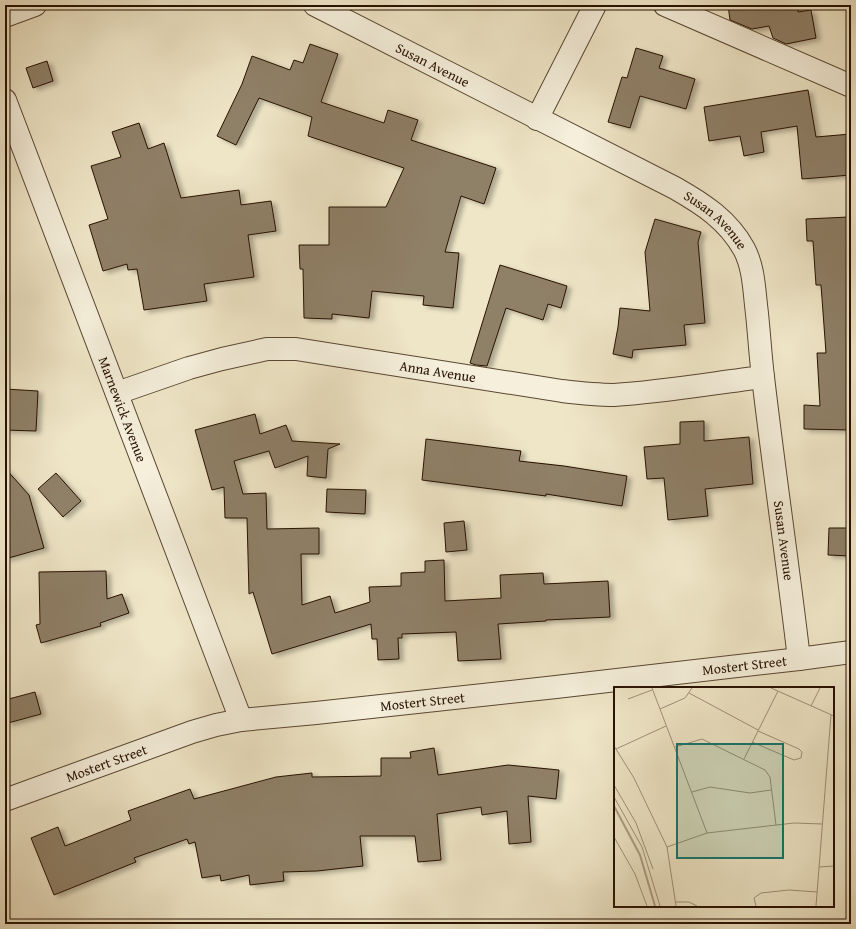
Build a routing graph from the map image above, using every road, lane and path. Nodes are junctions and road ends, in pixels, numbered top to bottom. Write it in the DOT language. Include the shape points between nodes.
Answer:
graph roads {
  1 [pos="35,5"];
  2 [pos="315,5"];
  3 [pos="595,5"];
  4 [pos="665,5"];
  5 [pos="5,16"];
  6 [pos="851,86"];
  7 [pos="5,100"];
  8 [pos="537,119"];
  9 [pos="763,377"];
  10 [pos="117,393"];
  11 [pos="851,652"];
  12 [pos="800,659"];
  13 [pos="241,720"];
  14 [pos="5,800"];
  1 -- 5 [label="street"];
  2 -- 8 [label="street, Susan Avenue"];
  3 -- 8 [label="street"];
  4 -- 6 [label="street"];
  7 -- 10 [label="street, Marnewick Avenue"];
  8 -- 9 [label="street, Susan Avenue" via="675,188 707,207 724,222 745,251 751,268"];
  9 -- 10 [label="street, Anna Avenue" via="613,395 591,394 296,350 267,350 189,368"];
  9 -- 12 [label="street, Susan Avenue"];
  10 -- 13 [label="street, Marnewick Avenue"];
  11 -- 12 [label="street, Mostert Street"];
  12 -- 13 [label="street, Mostert Street"];
  13 -- 14 [label="street, Mostert Street" via="216,724 192,732"];
}
